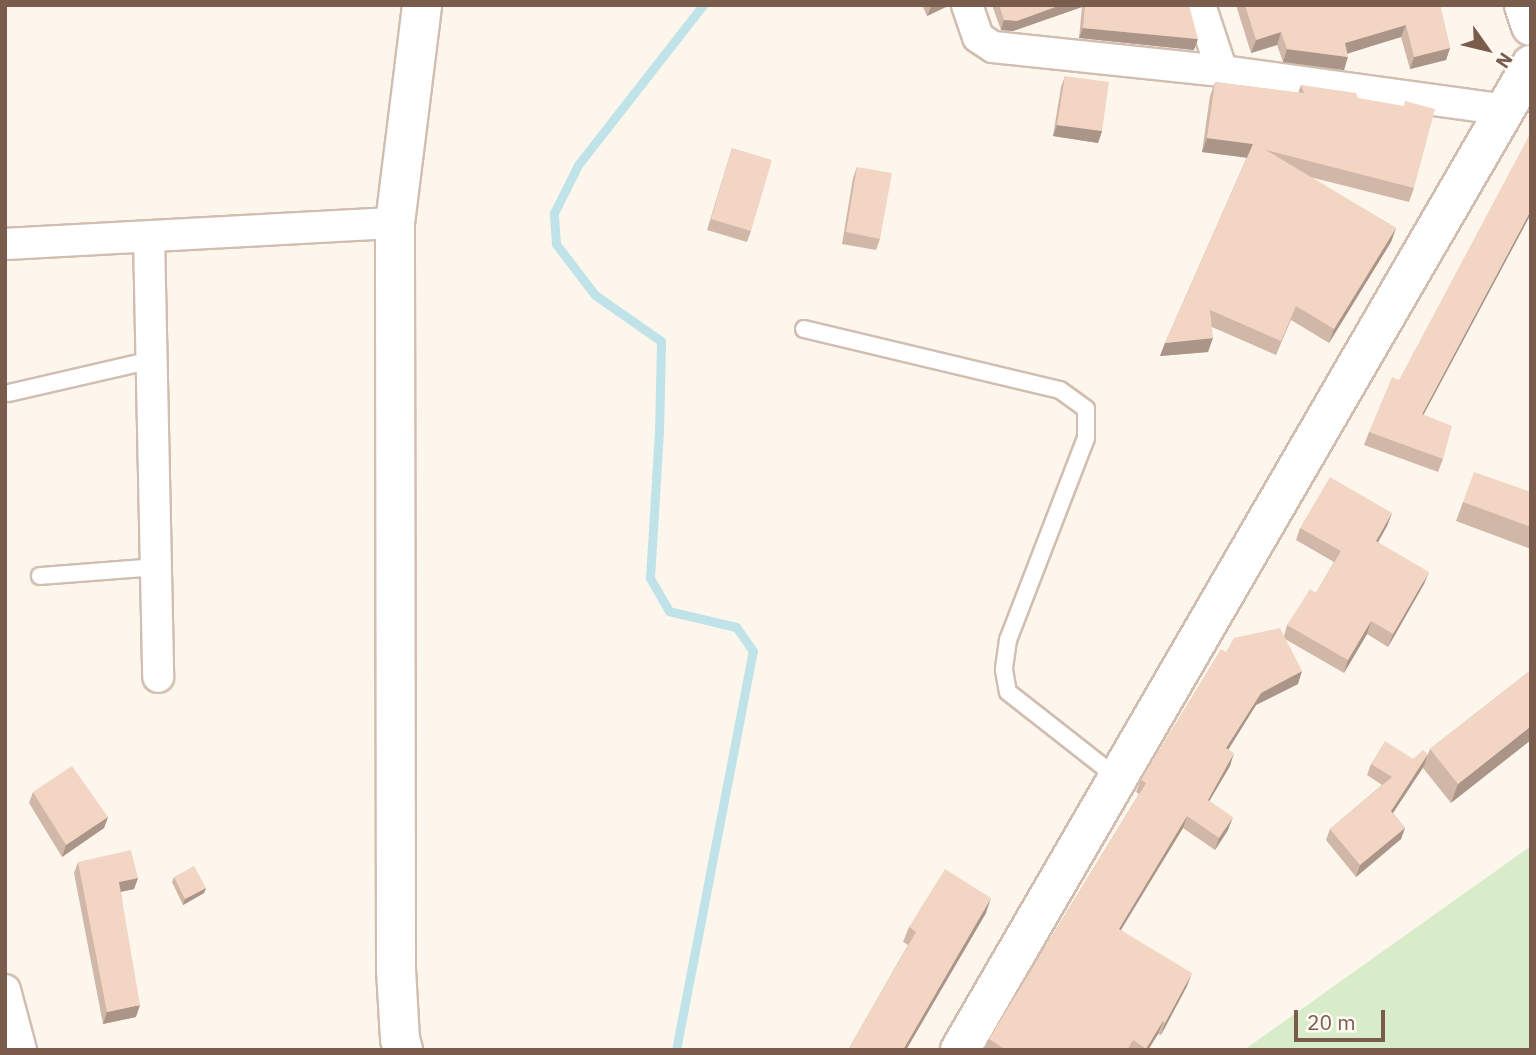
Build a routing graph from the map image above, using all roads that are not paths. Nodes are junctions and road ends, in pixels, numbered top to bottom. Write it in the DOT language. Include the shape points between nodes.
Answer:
graph roads {
  1 [pos="422,5"];
  2 [pos="967,5"];
  3 [pos="1200,5"];
  4 [pos="1524,5"];
  5 [pos="1531,26"];
  6 [pos="1531,65"];
  7 [pos="1222,71"];
  8 [pos="1505,110"];
  9 [pos="395,223"];
  10 [pos="149,237"];
  11 [pos="5,244"];
  12 [pos="804,329"];
  13 [pos="152,360"];
  14 [pos="9,393"];
  15 [pos="156,567"];
  16 [pos="40,576"];
  17 [pos="158,677"];
  18 [pos="1118,779"];
  19 [pos="5,990"];
  20 [pos="21,1050"];
  21 [pos="403,1050"];
  22 [pos="960,1050"];
  1 -- 9 [label="main road"];
  2 -- 7 [label="street" via="978,37 993,47"];
  3 -- 7 [label="street"];
  4 -- 5 [label="main road"];
  6 -- 8 [label="main road"];
  7 -- 8 [label="street"];
  8 -- 18 [label="main road"];
  9 -- 10 [label="street"];
  9 -- 21 [label="main road" via="396,968"];
  10 -- 11 [label="street"];
  10 -- 13 [label="street"];
  12 -- 18 [label="lane" via="1060,390 1086,409 1086,438 1008,640 1004,670 1008,692"];
  13 -- 14 [label="lane"];
  13 -- 15 [label="street"];
  15 -- 16 [label="lane"];
  15 -- 17 [label="street"];
  18 -- 22 [label="main road"];
  19 -- 20 [label="street"];
}
